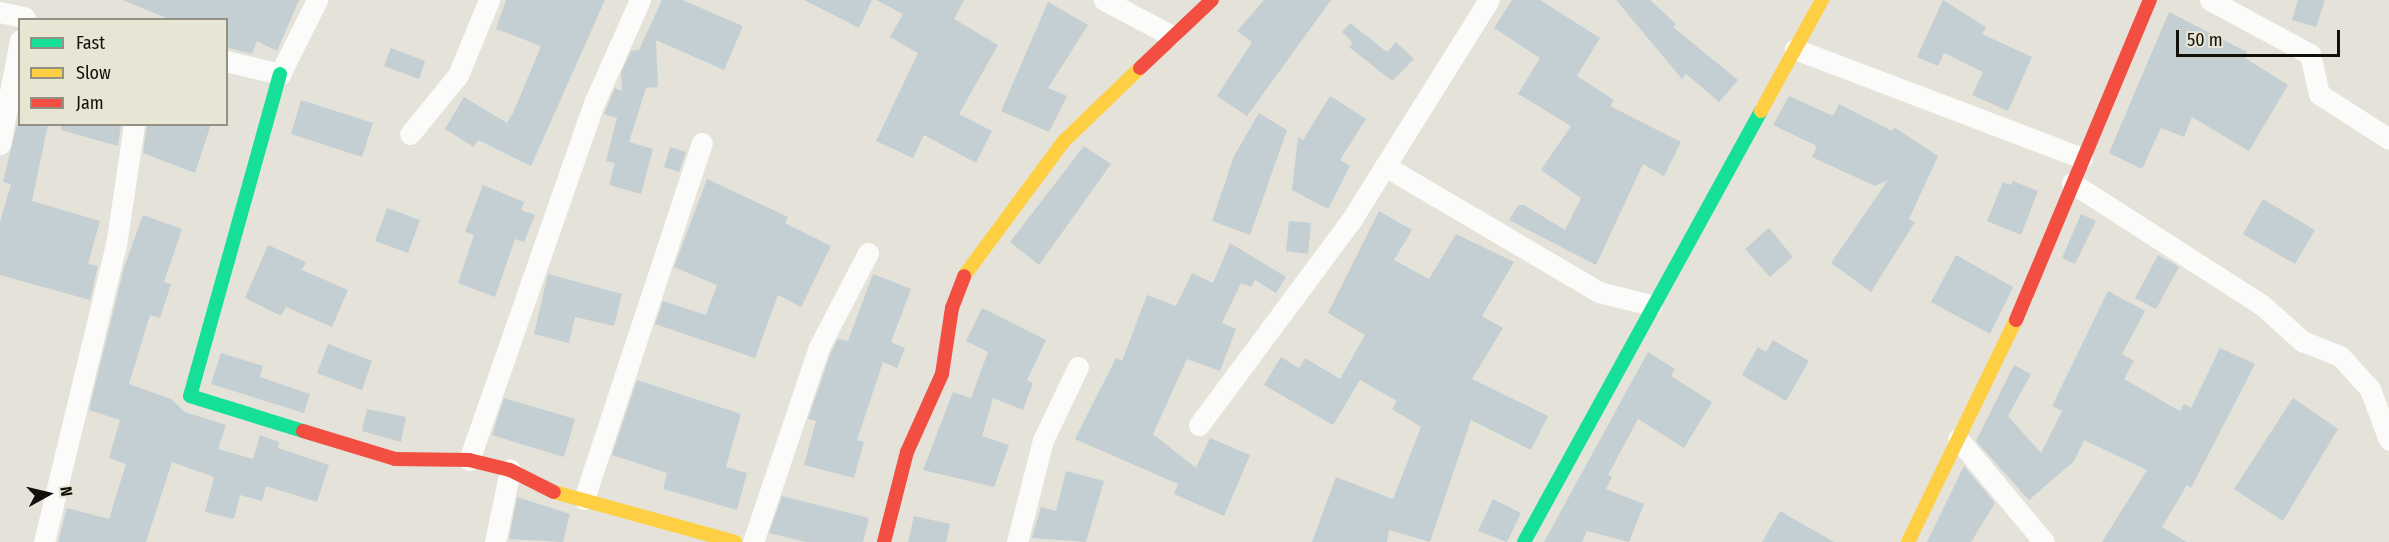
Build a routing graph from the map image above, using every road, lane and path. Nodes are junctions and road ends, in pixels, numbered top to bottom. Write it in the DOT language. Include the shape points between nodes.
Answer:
graph roads {
  1 [pos="317,0"];
  2 [pos="489,0"];
  3 [pos="640,0"];
  4 [pos="1104,0"];
  5 [pos="1212,0"];
  6 [pos="1489,0"];
  7 [pos="1822,0"];
  8 [pos="2150,0"];
  9 [pos="2211,0"];
  10 [pos="0,12"];
  11 [pos="26,12"];
  12 [pos="1170,34"];
  13 [pos="1795,49"];
  14 [pos="18,50"];
  15 [pos="228,61"];
  16 [pos="280,74"];
  17 [pos="134,126"];
  18 [pos="410,134"];
  19 [pos="2389,139"];
  20 [pos="702,143"];
  21 [pos="0,144"];
  22 [pos="2082,158"];
  23 [pos="1385,166"];
  24 [pos="2072,183"];
  25 [pos="868,253"];
  26 [pos="1651,305"];
  27 [pos="1078,367"];
  28 [pos="1199,424"];
  29 [pos="1958,439"];
  30 [pos="2389,440"];
  31 [pos="469,460"];
  32 [pos="510,470"];
  33 [pos="584,499"];
  34 [pos="727,539"];
  35 [pos="44,542"];
  36 [pos="495,542"];
  37 [pos="753,542"];
  38 [pos="884,542"];
  39 [pos="1017,542"];
  40 [pos="1524,542"];
  41 [pos="1908,542"];
  42 [pos="2044,542"];
  1 -- 16 [label="street"];
  2 -- 18 [label="street" via="458,75"];
  3 -- 31 [label="street" via="595,101"];
  4 -- 12 [label="street"];
  5 -- 12 [label="street"];
  6 -- 23 [label="street"];
  7 -- 13 [label="street"];
  8 -- 22 [label="street"];
  9 -- 19 [label="street" via="2310,54 2319,94"];
  10 -- 11 [label="street"];
  12 -- 38 [label="street" via="1063,142 965,275 952,308 942,374 907,452"];
  13 -- 22 [label="street"];
  13 -- 26 [label="street"];
  14 -- 21 [label="street"];
  15 -- 16 [label="street"];
  16 -- 31 [label="street" via="190,396 395,459"];
  17 -- 35 [label="street" via="116,245"];
  20 -- 33 [label="street"];
  22 -- 24 [label="street"];
  23 -- 26 [label="street" via="1599,292"];
  23 -- 28 [label="street" via="1352,219"];
  24 -- 29 [label="street" via="2028,296"];
  24 -- 30 [label="street" via="2262,305 2302,341 2340,356 2370,389"];
  25 -- 37 [label="street" via="819,346"];
  26 -- 40 [label="street"];
  27 -- 39 [label="street" via="1043,440"];
  29 -- 41 [label="street"];
  29 -- 42 [label="street"];
  31 -- 32 [label="street"];
  32 -- 33 [label="street" via="553,492"];
  32 -- 36 [label="street"];
  33 -- 34 [label="street"];
}
